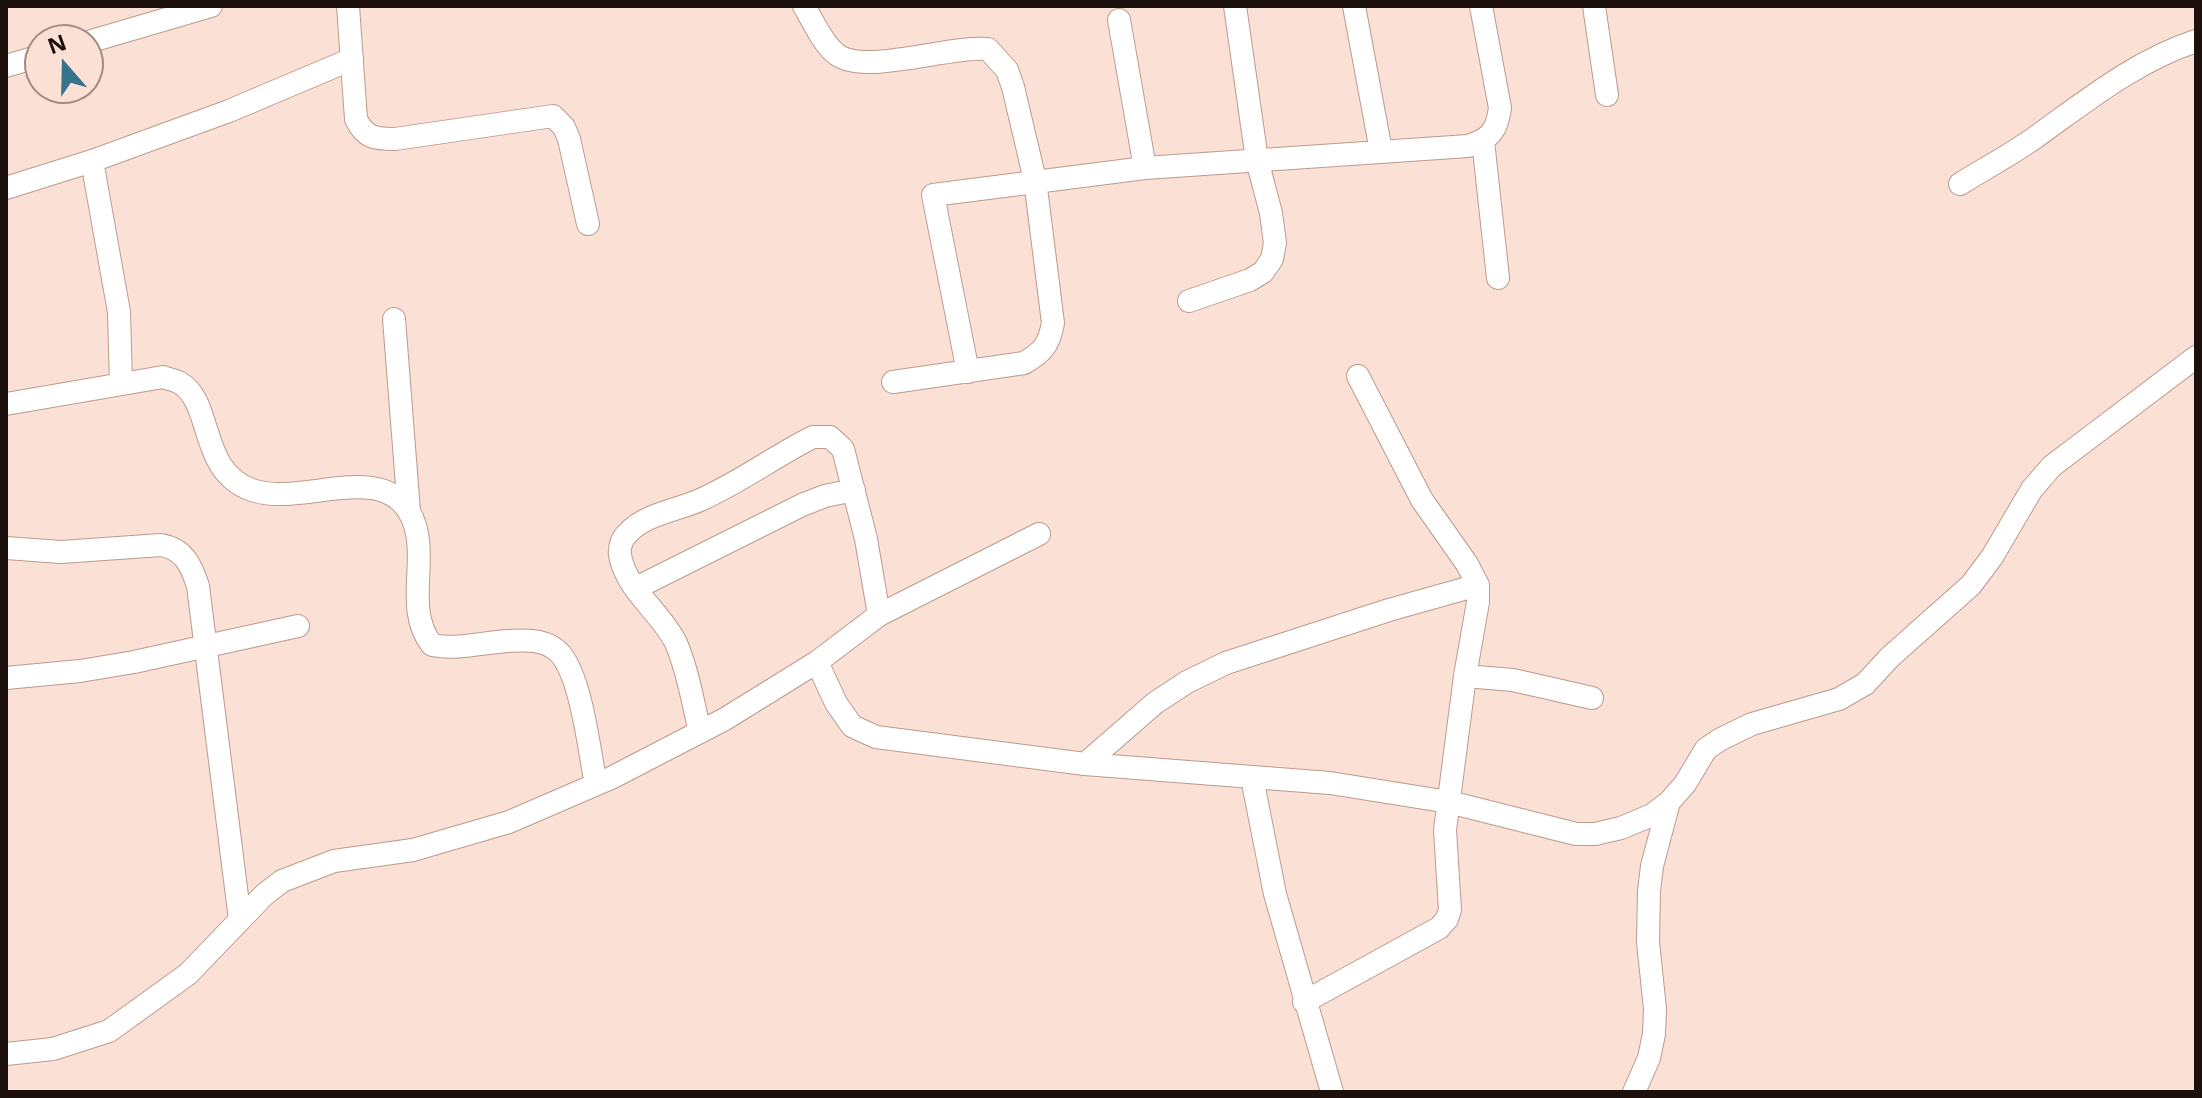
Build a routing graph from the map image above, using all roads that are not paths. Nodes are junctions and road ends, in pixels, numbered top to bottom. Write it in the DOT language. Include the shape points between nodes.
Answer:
graph roads {
  1 [pos="211,6"];
  2 [pos="348,6"];
  3 [pos="804,6"];
  4 [pos="1235,6"];
  5 [pos="1354,6"];
  6 [pos="1481,6"];
  7 [pos="1594,6"];
  8 [pos="1119,20"];
  9 [pos="104,37"];
  10 [pos="2196,41"];
  11 [pos="352,59"];
  12 [pos="1607,95"];
  13 [pos="1483,141"];
  14 [pos="1381,151"];
  15 [pos="1257,160"];
  16 [pos="92,161"];
  17 [pos="1145,168"];
  18 [pos="1035,180"];
  19 [pos="1960,184"];
  20 [pos="6,188"];
  21 [pos="588,224"];
  22 [pos="1498,278"];
  23 [pos="1189,301"];
  24 [pos="394,319"];
  25 [pos="2196,357"];
  26 [pos="968,372"];
  27 [pos="1358,376"];
  28 [pos="893,382"];
  29 [pos="121,383"];
  30 [pos="6,404"];
  31 [pos="854,490"];
  32 [pos="409,511"];
  33 [pos="1039,534"];
  34 [pos="6,548"];
  35 [pos="1478,585"];
  36 [pos="636,588"];
  37 [pos="879,615"];
  38 [pos="298,626"];
  39 [pos="203,645"];
  40 [pos="817,662"];
  41 [pos="1465,676"];
  42 [pos="6,678"];
  43 [pos="1592,698"];
  44 [pos="700,732"];
  45 [pos="1085,764"];
  46 [pos="1252,778"];
  47 [pos="596,784"];
  48 [pos="1449,802"];
  49 [pos="1669,802"];
  50 [pos="240,920"];
  51 [pos="1304,1002"];
  52 [pos="6,1054"];
  53 [pos="1332,1092"];
  54 [pos="1634,1092"];
  1 -- 9 [label="street"];
  2 -- 11 [label="street"];
  3 -- 18 [label="street" via="833,52 855,63 988,49 1007,70"];
  4 -- 15 [label="street"];
  5 -- 14 [label="street"];
  6 -- 13 [label="street" via="1500,108 1498,124"];
  7 -- 12 [label="street"];
  8 -- 17 [label="street"];
  10 -- 19 [label="street" via="2127,73"];
  11 -- 16 [label="street"];
  11 -- 21 [label="street" via="356,119 371,138 553,116 569,139"];
  13 -- 14 [label="street"];
  13 -- 22 [label="street"];
  14 -- 15 [label="street"];
  15 -- 17 [label="street"];
  15 -- 23 [label="street" via="1271,213 1272,259 1250,280"];
  16 -- 20 [label="street"];
  16 -- 29 [label="street" via="119,312"];
  17 -- 18 [label="street"];
  18 -- 26 [label="street" via="1053,323 1050,341 1024,363"];
  18 -- 26 [label="street" via="933,195"];
  24 -- 32 [label="street"];
  25 -- 49 [label="street" via="2052,466 1971,585 1865,684 1839,699 1752,724 1721,739 1706,749"];
  26 -- 28 [label="street"];
  27 -- 35 [label="street" via="1422,500"];
  29 -- 30 [label="street"];
  29 -- 32 [label="street" via="163,377 181,384 194,397 217,460 235,482 254,491 287,496 375,487 394,495"];
  31 -- 36 [label="street" via="802,505"];
  31 -- 36 [label="street" via="843,449 830,437 813,437 701,500 628,532 619,554"];
  31 -- 37 [label="street"];
  32 -- 47 [label="street" via="417,532 418,620 423,634 432,645 452,649 507,641 553,647 566,659 575,680"];
  33 -- 37 [label="street"];
  34 -- 39 [label="street" via="61,552 172,547 195,576"];
  35 -- 41 [label="street"];
  35 -- 45 [label="street" via="1226,663 1155,703"];
  36 -- 44 [label="street" via="675,642"];
  37 -- 40 [label="street"];
  38 -- 39 [label="street"];
  39 -- 42 [label="street" via="121,664"];
  39 -- 50 [label="street"];
  40 -- 44 [label="street"];
  40 -- 45 [label="street" via="852,726 876,737"];
  41 -- 43 [label="street" via="1513,680"];
  41 -- 48 [label="street"];
  44 -- 47 [label="street"];
  45 -- 46 [label="street"];
  46 -- 48 [label="street" via="1330,783"];
  46 -- 51 [label="street"];
  47 -- 50 [label="street" via="509,822 413,850 307,870 282,881"];
  48 -- 49 [label="street" via="1556,830 1595,834 1652,815"];
  48 -- 51 [label="street" via="1447,919 1424,937"];
  49 -- 54 [label="street" via="1649,891 1654,1034"];
  50 -- 52 [label="street" via="188,974 109,1031 53,1049"];
  51 -- 53 [label="street"];
}
